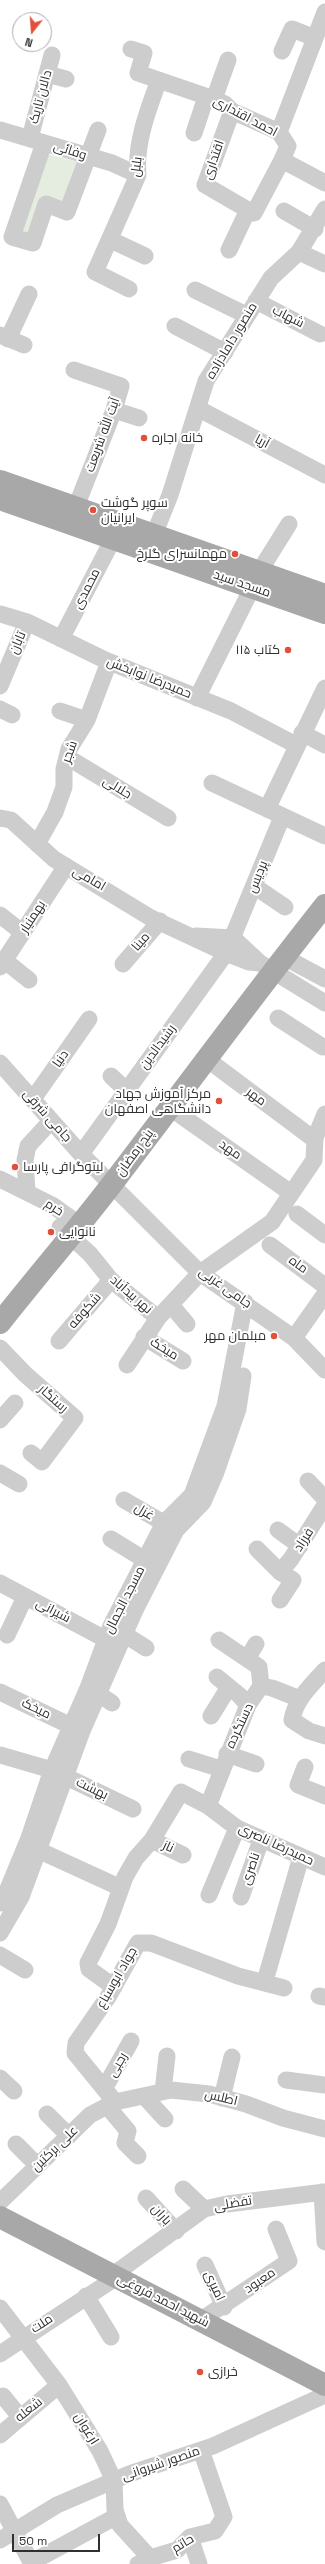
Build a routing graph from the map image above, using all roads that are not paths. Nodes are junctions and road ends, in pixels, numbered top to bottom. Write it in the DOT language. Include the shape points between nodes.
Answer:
graph roads {
  1 [pos="325,12"];
  2 [pos="315,38"];
  3 [pos="131,49"];
  4 [pos="282,51"];
  5 [pos="52,55"];
  6 [pos="228,60"];
  7 [pos="47,74"];
  8 [pos="66,79"];
  9 [pos="159,80"];
  10 [pos="210,98"];
  11 [pos="232,111"];
  12 [pos="0,130"];
  13 [pos="98,130"];
  14 [pos="279,132"];
  15 [pos="194,133"];
  16 [pos="37,140"];
  17 [pos="89,157"];
  18 [pos="282,160"];
  19 [pos="138,175"];
  20 [pos="325,183"];
  21 [pos="248,210"];
  22 [pos="284,211"];
  23 [pos="324,213"];
  24 [pos="315,229"];
  25 [pos="111,240"];
  26 [pos="229,250"];
  27 [pos="299,252"];
  28 [pos="145,256"];
  29 [pos="325,264"];
  30 [pos="129,289"];
  31 [pos="195,290"];
  32 [pos="29,294"];
  33 [pos="256,301"];
  34 [pos="246,315"];
  35 [pos="175,326"];
  36 [pos="320,334"];
  37 [pos="11,339"];
  38 [pos="225,352"];
  39 [pos="74,370"];
  40 [pos="199,409"];
  41 [pos="114,410"];
  42 [pos="139,418"];
  43 [pos="325,475"];
  44 [pos="0,480"];
  45 [pos="0,499"];
  46 [pos="76,507"];
  47 [pos="289,524"];
  48 [pos="154,535"];
  49 [pos="113,539"];
  50 [pos="256,580"];
  51 [pos="325,595"];
  52 [pos="0,614"];
  53 [pos="325,614"];
  54 [pos="27,622"];
  55 [pos="62,639"];
  56 [pos="109,662"];
  57 [pos="0,686"];
  58 [pos="325,688"];
  59 [pos="197,698"];
  60 [pos="60,711"];
  61 [pos="87,720"];
  62 [pos="299,739"];
  63 [pos="325,745"];
  64 [pos="67,757"];
  65 [pos="212,783"];
  66 [pos="267,809"];
  67 [pos="282,817"];
  68 [pos="0,818"];
  69 [pos="168,818"];
  70 [pos="325,836"];
  71 [pos="37,844"];
  72 [pos="66,866"];
  73 [pos="254,886"];
  74 [pos="325,905"];
  75 [pos="285,907"];
  76 [pos="0,915"];
  77 [pos="160,921"];
  78 [pos="23,933"];
  79 [pos="230,946"];
  80 [pos="2,964"];
  81 [pos="123,964"];
  82 [pos="273,964"];
  83 [pos="325,979"];
  84 [pos="29,980"];
  85 [pos="325,1003"];
  86 [pos="278,1018"];
  87 [pos="88,1019"];
  88 [pos="322,1047"];
  89 [pos="208,1060"];
  90 [pos="0,1064"];
  91 [pos="111,1076"];
  92 [pos="127,1091"];
  93 [pos="33,1099"];
  94 [pos="169,1107"];
  95 [pos="325,1114"];
  96 [pos="51,1121"];
  97 [pos="310,1136"];
  98 [pos="82,1154"];
  99 [pos="316,1164"];
  100 [pos="0,1179"];
  101 [pos="112,1184"];
  102 [pos="27,1192"];
  103 [pos="291,1193"];
  104 [pos="297,1214"];
  105 [pos="70,1230"];
  106 [pos="325,1235"];
  107 [pos="270,1245"];
  108 [pos="200,1273"];
  109 [pos="111,1280"];
  110 [pos="325,1286"];
  111 [pos="325,1294"];
  112 [pos="245,1302"];
  113 [pos="171,1305"];
  114 [pos="158,1318"];
  115 [pos="0,1323"];
  116 [pos="188,1324"];
  117 [pos="144,1337"];
  118 [pos="294,1338"];
  119 [pos="59,1341"];
  120 [pos="0,1348"];
  121 [pos="183,1360"];
  122 [pos="127,1365"];
  123 [pos="325,1370"];
  124 [pos="243,1376"];
  125 [pos="15,1404"];
  126 [pos="0,1419"];
  127 [pos="31,1453"];
  128 [pos="0,1473"];
  129 [pos="308,1481"];
  130 [pos="19,1484"];
  131 [pos="325,1499"];
  132 [pos="124,1500"];
  133 [pos="325,1505"];
  134 [pos="163,1523"];
  135 [pos="278,1530"];
  136 [pos="111,1539"];
  137 [pos="300,1546"];
  138 [pos="258,1549"];
  139 [pos="140,1557"];
  140 [pos="280,1572"];
  141 [pos="0,1583"];
  142 [pos="25,1597"];
  143 [pos="280,1600"];
  144 [pos="124,1634"];
  145 [pos="7,1635"];
  146 [pos="100,1636"];
  147 [pos="219,1640"];
  148 [pos="256,1644"];
  149 [pos="146,1648"];
  150 [pos="247,1659"];
  151 [pos="324,1672"];
  152 [pos="261,1686"];
  153 [pos="0,1692"];
  154 [pos="248,1705"];
  155 [pos="297,1706"];
  156 [pos="211,1716"];
  157 [pos="63,1722"];
  158 [pos="325,1736"];
  159 [pos="0,1754"];
  160 [pos="190,1759"];
  161 [pos="224,1762"];
  162 [pos="256,1764"];
  163 [pos="305,1767"];
  164 [pos="51,1770"];
  165 [pos="325,1796"];
  166 [pos="208,1806"];
  167 [pos="133,1809"];
  168 [pos="237,1828"];
  169 [pos="152,1840"];
  170 [pos="261,1840"];
  171 [pos="38,1850"];
  172 [pos="183,1855"];
  173 [pos="301,1857"];
  174 [pos="325,1867"];
  175 [pos="121,1888"];
  176 [pos="3,1892"];
  177 [pos="210,1895"];
  178 [pos="241,1897"];
  179 [pos="0,1933"];
  180 [pos="0,1955"];
  181 [pos="25,1970"];
  182 [pos="265,1981"];
  183 [pos="114,1986"];
  184 [pos="284,1988"];
  185 [pos="131,2041"];
  186 [pos="167,2056"];
  187 [pos="232,2057"];
  188 [pos="0,2078"];
  189 [pos="286,2080"];
  190 [pos="325,2085"];
  191 [pos="104,2089"];
  192 [pos="14,2091"];
  193 [pos="163,2091"];
  194 [pos="144,2096"];
  195 [pos="222,2098"];
  196 [pos="111,2104"];
  197 [pos="47,2114"];
  198 [pos="165,2119"];
  199 [pos="325,2129"];
  200 [pos="69,2136"];
  201 [pos="16,2144"];
  202 [pos="138,2156"];
  203 [pos="38,2166"];
  204 [pos="183,2189"];
  205 [pos="324,2192"];
  206 [pos="146,2198"];
  207 [pos="0,2202"];
  208 [pos="204,2209"];
  209 [pos="0,2217"];
  210 [pos="276,2229"];
  211 [pos="176,2231"];
  212 [pos="325,2242"];
  213 [pos="204,2265"];
  214 [pos="115,2276"];
  215 [pos="86,2296"];
  216 [pos="224,2307"];
  217 [pos="0,2308"];
  218 [pos="201,2320"];
  219 [pos="23,2337"];
  220 [pos="111,2337"];
  221 [pos="0,2354"];
  222 [pos="59,2385"];
  223 [pos="325,2385"];
  224 [pos="325,2395"];
  225 [pos="4,2396"];
  226 [pos="20,2417"];
  227 [pos="0,2435"];
  228 [pos="201,2450"];
  229 [pos="114,2481"];
  230 [pos="0,2504"];
  231 [pos="117,2516"];
  232 [pos="15,2531"];
  233 [pos="190,2536"];
  234 [pos="0,2540"];
  235 [pos="144,2561"];
  236 [pos="32,2563"];
  237 [pos="199,2564"];
  1 -- 2 [label="street"];
  2 -- 4 [label="street" via="292,29"];
  2 -- 14 [label="street"];
  3 -- 9 [label="street, احمد اقتداری" via="144,53 138,72"];
  5 -- 7 [label="street, دالان تاریک"];
  6 -- 10 [label="street"];
  7 -- 8 [label="street"];
  7 -- 16 [label="street, دالان تاریک"];
  9 -- 10 [label="street, احمد اقتداری"];
  9 -- 19 [label="street, بلبل" via="144,121 137,163"];
  10 -- 11 [label="street, احمد اقتداری" via="225,104"];
  10 -- 15 [label="street"];
  11 -- 14 [label="street, احمد اقتداری"];
  11 -- 21 [label="street, اقتداری" via="205,185"];
  12 -- 16 [label="street, وفائی"];
  13 -- 17 [label="street"];
  14 -- 18 [label="street, احمد اقتداری" via="288,146"];
  16 -- 17 [label="street, وفائی"];
  16 -- 17 [label="street, دالان تاریک" via="12,237 33,244 46,204 66,212"];
  17 -- 19 [label="street, وفائی" via="112,163"];
  18 -- 20 [label="street"];
  18 -- 21 [label="street" via="254,213"];
  19 -- 25 [label="street, بلبل"];
  21 -- 26 [label="street"];
  22 -- 24 [label="street"];
  23 -- 24 [label="street, منصور دامادزاده"];
  24 -- 27 [label="street, منصور دامادزاده"];
  25 -- 28 [label="street"];
  25 -- 30 [label="street, بلبل" via="95,272"];
  27 -- 29 [label="street"];
  27 -- 33 [label="street, منصور دامادزاده" via="271,278"];
  31 -- 34 [label="street"];
  32 -- 37 [label="street"];
  33 -- 34 [label="street, منصور دامادزاده"];
  33 -- 36 [label="street, شهاب"];
  34 -- 38 [label="street, منصور دامادزاده"];
  35 -- 38 [label="street"];
  38 -- 40 [label="street, منصور دامادزاده" via="206,381"];
  39 -- 41 [label="street, آیت الله شریعت" via="121,386"];
  40 -- 43 [label="street, آریا"];
  40 -- 48 [label="street, منصور دامادزاده"];
  41 -- 42 [label="street"];
  41 -- 46 [label="street, آیت الله شریعت"];
  44 -- 46 [label="main road, مسجد سید"];
  45 -- 49 [label="main road, مسجد سید"];
  46 -- 48 [label="main road, مسجد سید"];
  47 -- 50 [label="street"];
  48 -- 50 [label="main road, مسجد سید"];
  49 -- 50 [label="main road, مسجد سید"];
  49 -- 55 [label="street, محمدی"];
  50 -- 51 [label="main road, مسجد سید"];
  50 -- 53 [label="main road, مسجد سید"];
  50 -- 59 [label="street"];
  52 -- 54 [label="street, حمیدرضا نوابخش"];
  54 -- 55 [label="street, حمیدرضا نوابخش"];
  54 -- 57 [label="street, تابان"];
  55 -- 56 [label="street, حمیدرضا نوابخش"];
  56 -- 59 [label="street, حمیدرضا نوابخش"];
  56 -- 61 [label="street, شجر"];
  58 -- 62 [label="street"];
  59 -- 62 [label="street, حمیدرضا نوابخش"];
  60 -- 61 [label="street"];
  61 -- 64 [label="street, شجر"];
  62 -- 63 [label="street, حمیدرضا نوابخش"];
  62 -- 66 [label="street"];
  64 -- 69 [label="street, جلالی"];
  64 -- 71 [label="street, شجر" via="64,787 55,812"];
  65 -- 66 [label="street"];
  66 -- 67 [label="street"];
  67 -- 70 [label="street"];
  67 -- 73 [label="street, پردیس"];
  68 -- 71 [label="street, امامی" via="11,820"];
  71 -- 72 [label="street, امامی"];
  72 -- 77 [label="street, امامی"];
  72 -- 78 [label="street, بهمنیار"];
  73 -- 75 [label="street"];
  73 -- 79 [label="street, پردیس"];
  74 -- 82 [label="main road, پنج رمضان"];
  76 -- 78 [label="street"];
  77 -- 79 [label="street, امامی" via="183,935"];
  77 -- 81 [label="street, مینا"];
  78 -- 80 [label="street, بهمنیار"];
  79 -- 82 [label="street"];
  79 -- 92 [label="street, رشیدالدین"];
  80 -- 84 [label="street"];
  82 -- 83 [label="street"];
  82 -- 85 [label="street"];
  82 -- 89 [label="main road, پنج رمضان"];
  86 -- 88 [label="street"];
  87 -- 93 [label="street, دنیا"];
  89 -- 94 [label="main road, پنج رمضان"];
  89 -- 97 [label="street, مهر"];
  90 -- 93 [label="street, جامی شرقی"];
  91 -- 92 [label="street"];
  92 -- 98 [label="street, رشیدالدین"];
  93 -- 96 [label="street, جامی شرقی"];
  94 -- 101 [label="main road, پنج رمضان"];
  94 -- 103 [label="street, مهد"];
  95 -- 97 [label="street"];
  96 -- 98 [label="street, جامی شرقی"];
  96 -- 102 [label="street" via="28,1146 25,1160"];
  97 -- 99 [label="street"];
  98 -- 101 [label="street, جامی شرقی"];
  99 -- 103 [label="street, نهر بیدآباد"];
  100 -- 102 [label="street, خرم"];
  101 -- 105 [label="main road, پنج رمضان"];
  101 -- 108 [label="street, جامی غربی"];
  102 -- 105 [label="street, خرم" via="52,1205"];
  103 -- 108 [label="street, نهر بیدآباد" via="272,1222"];
  104 -- 106 [label="street"];
  105 -- 109 [label="street, نهر بیدآباد"];
  105 -- 115 [label="main road, پنج رمضان"];
  107 -- 110 [label="street, ماه"];
  108 -- 112 [label="street, جامی غربی"];
  108 -- 113 [label="street, نهر بیدآباد"];
  109 -- 114 [label="street, نهر بیدآباد"];
  109 -- 119 [label="street, شکوفه"];
  111 -- 118 [label="street"];
  112 -- 118 [label="street, جامی غربی"];
  112 -- 134 [label="street, مسجد الجمال" via="225,1406 214,1438 192,1495"];
  113 -- 114 [label="street, نهر بیدآباد"];
  113 -- 116 [label="street"];
  114 -- 117 [label="street"];
  117 -- 121 [label="street, میخک"];
  117 -- 122 [label="street"];
  118 -- 123 [label="street, جامی غربی"];
  120 -- 127 [label="street, رستگار" via="75,1418 42,1462"];
  124 -- 134 [label="street, مسجد الجمال" via="238,1409 216,1472 202,1502"];
  125 -- 126 [label="street"];
  128 -- 130 [label="street"];
  129 -- 131 [label="street"];
  132 -- 134 [label="street, غزل"];
  133 -- 137 [label="street, فرزاد"];
  134 -- 139 [label="street, مسجد الجمال"];
  134 -- 144 [label="street, مسجد الجمال"];
  135 -- 137 [label="street"];
  136 -- 139 [label="street"];
  137 -- 140 [label="street, فرزاد"];
  138 -- 140 [label="street"];
  139 -- 146 [label="street, مسجد الجمال"];
  140 -- 143 [label="street" via="293,1580"];
  141 -- 142 [label="street, شیرانی"];
  142 -- 145 [label="street"];
  142 -- 146 [label="street, شیرانی"];
  144 -- 149 [label="street"];
  144 -- 164 [label="street, مسجد الجمال" via="106,1699"];
  146 -- 157 [label="street, مسجد الجمال" via="88,1688"];
  147 -- 150 [label="street"];
  148 -- 150 [label="street"];
  150 -- 152 [label="street" via="259,1667"];
  151 -- 155 [label="street"];
  152 -- 154 [label="street, دستگرده"];
  152 -- 155 [label="street" via="272,1688"];
  153 -- 157 [label="street, میخک"];
  154 -- 156 [label="street" via="223,1682"];
  154 -- 161 [label="street, دستگرده"];
  155 -- 158 [label="street" via="292,1720 310,1731"];
  157 -- 164 [label="street, مسجد الجمال"];
  159 -- 164 [label="street, بهشت"];
  160 -- 161 [label="street"];
  161 -- 162 [label="street"];
  161 -- 166 [label="street, دستگرده"];
  163 -- 165 [label="street" via="298,1785"];
  164 -- 167 [label="street, بهشت"];
  164 -- 171 [label="street, مسجد الجمال"];
  164 -- 176 [label="street, مسجد الجمال" via="29,1838"];
  166 -- 168 [label="street, حمیدرضا ناصری"];
  166 -- 169 [label="street, حمیدرضا ناصری" via="181,1792"];
  168 -- 170 [label="street, حمیدرضا ناصری"];
  168 -- 177 [label="street"];
  169 -- 172 [label="street, ناز"];
  169 -- 175 [label="street" via="136,1858"];
  170 -- 173 [label="street, حمیدرضا ناصری"];
  170 -- 178 [label="street, ناصری"];
  171 -- 175 [label="street"];
  171 -- 179 [label="street, مسجد الجمال" via="21,1897"];
  173 -- 174 [label="street, حمیدرضا ناصری"];
  173 -- 182 [label="street"];
  175 -- 183 [label="street" via="88,1965 89,1969"];
  180 -- 181 [label="street"];
  182 -- 183 [label="street, جواد ابوسباع" via="238,1976 150,1943 138,1943"];
  182 -- 184 [label="street, جواد ابوسباع"];
  183 -- 191 [label="street, جواد ابوسباع" via="76,2043 75,2053"];
  185 -- 191 [label="street, رجبی"];
  186 -- 193 [label="street"];
  187 -- 195 [label="street"];
  188 -- 192 [label="street"];
  189 -- 190 [label="street"];
  191 -- 196 [label="street, جواد ابوسباع"];
  193 -- 194 [label="street, اطلس"];
  193 -- 195 [label="street, اطلس" via="192,2091"];
  194 -- 196 [label="street, اطلس"];
  194 -- 198 [label="street"];
  195 -- 199 [label="street, اطلس"];
  196 -- 200 [label="street, علی برکتین" via="90,2116"];
  196 -- 202 [label="street, جواد ابوسباع" via="128,2131 125,2143"];
  197 -- 200 [label="street"];
  200 -- 203 [label="street, علی برکتین"];
  201 -- 203 [label="street"];
  203 -- 207 [label="street, علی برکتین"];
  204 -- 208 [label="street"];
  205 -- 208 [label="street, تفضلی"];
  205 -- 212 [label="street"];
  206 -- 211 [label="street, باران"];
  208 -- 211 [label="street, تفضلی"];
  209 -- 214 [label="main road, شهید احمد فروغی"];
  210 -- 216 [label="street, معبود" via="289,2261"];
  211 -- 214 [label="street, تفضلی"];
  213 -- 216 [label="street, امیری"];
  214 -- 215 [label="street, ملت"];
  214 -- 218 [label="main road, شهید احمد فروغی"];
  215 -- 219 [label="street, ملت"];
  215 -- 220 [label="street"];
  216 -- 218 [label="street, معبود"];
  217 -- 219 [label="street, ارغوان"];
  218 -- 223 [label="main road, شهید احمد فروغی"];
  219 -- 221 [label="street, ملت"];
  219 -- 222 [label="street, ارغوان"];
  222 -- 226 [label="street, شعله"];
  222 -- 229 [label="street, ارغوان" via="100,2451"];
  224 -- 228 [label="street, منصور شیروانی"];
  225 -- 226 [label="street"];
  226 -- 227 [label="street, شعله"];
  228 -- 229 [label="street, منصور شیروانی"];
  228 -- 233 [label="street, حاتم" via="224,2517 215,2531"];
  229 -- 231 [label="street, ارغوان"];
  229 -- 232 [label="street, منصور شیروانی" via="57,2505"];
  230 -- 232 [label="street"];
  231 -- 235 [label="street, ارغوان" via="120,2525"];
  231 -- 236 [label="street"];
  232 -- 234 [label="street, منصور شیروانی"];
  232 -- 236 [label="street"];
  233 -- 235 [label="street, حاتم" via="177,2550"];
  233 -- 237 [label="street"];
}
